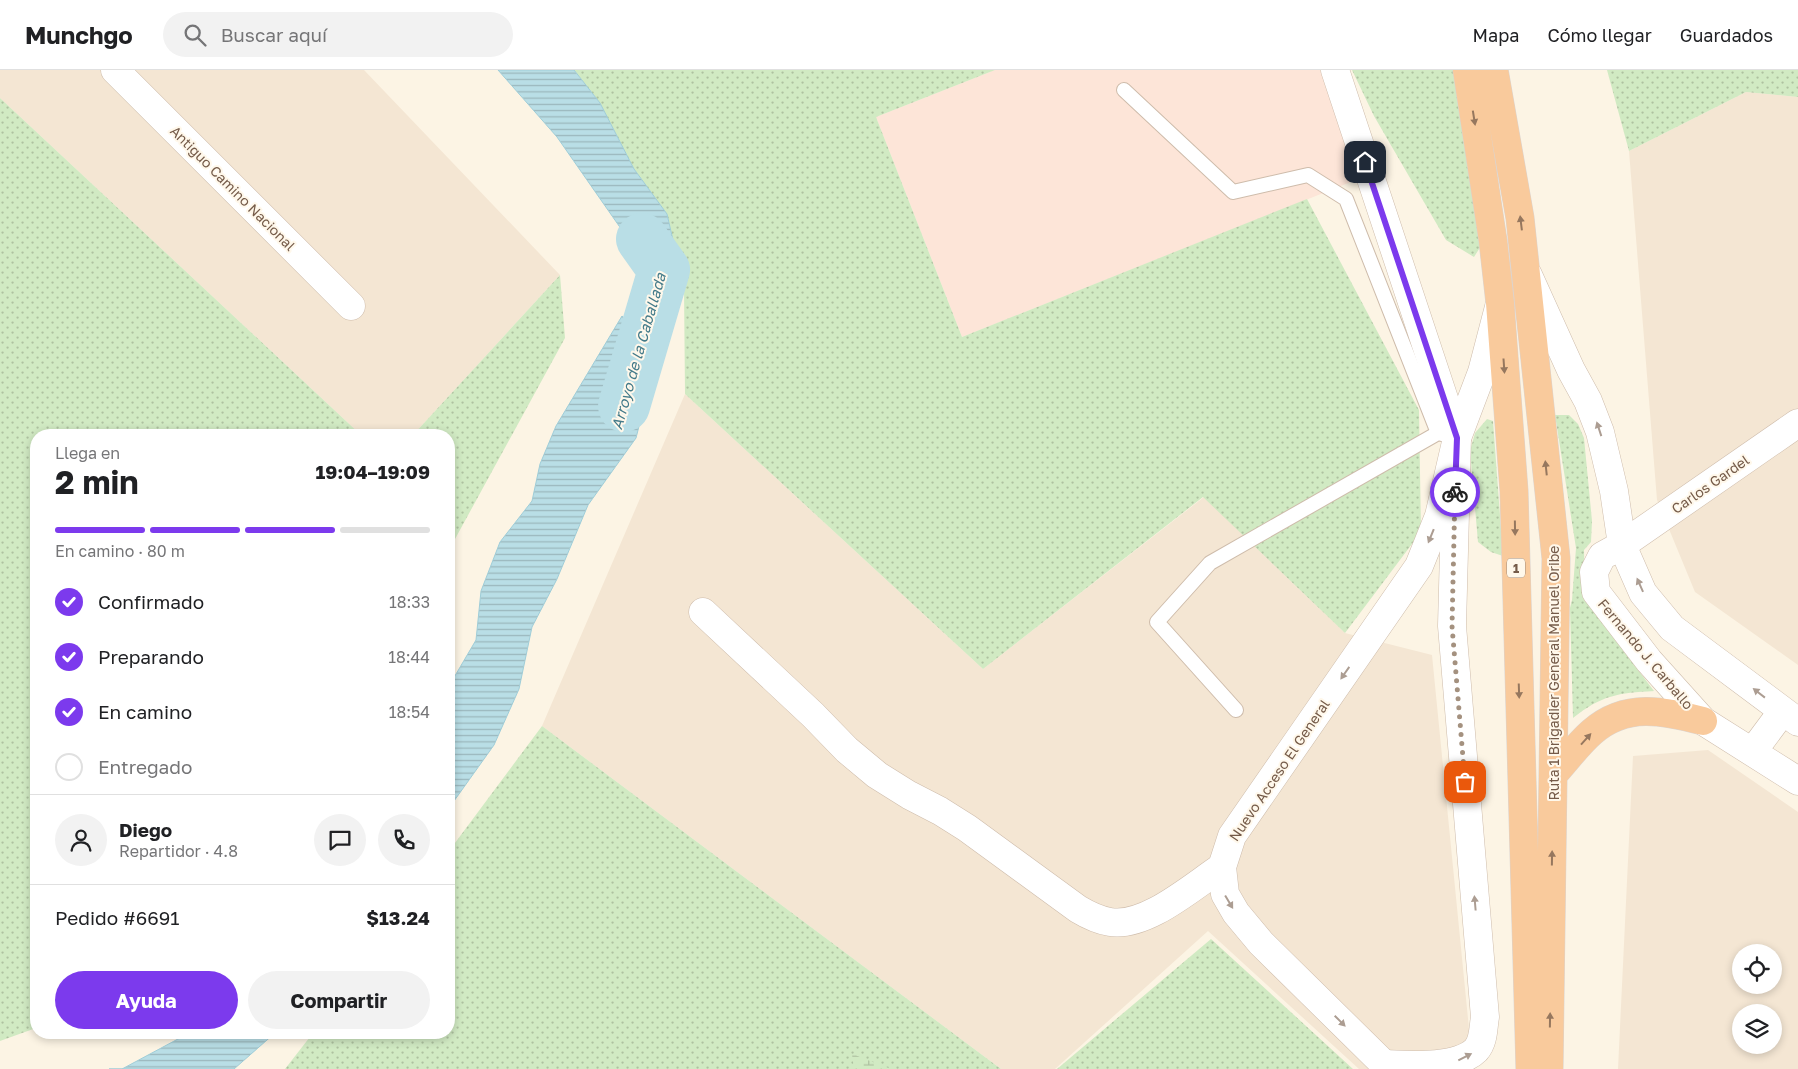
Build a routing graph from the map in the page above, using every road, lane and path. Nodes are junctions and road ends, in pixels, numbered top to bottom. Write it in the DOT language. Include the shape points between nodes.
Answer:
graph roads {
  1 [pos="116,70"];
  2 [pos="1335,70"];
  3 [pos="1467,70"];
  4 [pos="1494,70"];
  5 [pos="1124,90"];
  6 [pos="1526,271"];
  7 [pos="1500,303"];
  8 [pos="351,306"];
  9 [pos="1798,423"];
  10 [pos="1447,435"];
  11 [pos="1622,545"];
  12 [pos="703,612"];
  13 [pos="1236,710"];
  14 [pos="1790,717"];
  15 [pos="1702,721"];
  16 [pos="1752,751"];
  17 [pos="1553,775"];
  18 [pos="1798,781"];
  19 [pos="1222,867"];
  20 [pos="1386,1066"];
  21 [pos="1530,1069"];
  22 [pos="1549,1069"];
  1 -- 8 [label="street, Antiguo Camino Nacional"];
  2 -- 10 [label="street"];
  3 -- 7 [label="highway, 1, one-way"];
  6 -- 4 [label="highway, Ruta 1 Brigadier General Manuel Oribe, one-way"];
  5 -- 10 [label="lane" via="1233,192 1308,175 1346,199"];
  11 -- 6 [label="street, one-way" via="1600,432"];
  17 -- 6 [label="highway, Ruta 1 Brigadier General Manuel Oribe, one-way" via="1556,558"];
  7 -- 10 [label="street" via="1482,372"];
  7 -- 21 [label="highway, 1, one-way" via="1514,491"];
  9 -- 11 [label="street, Carlos Gardel"];
  10 -- 13 [label="lane" via="1210,562 1157,622"];
  10 -- 19 [label="street, Nuevo Acceso El General, one-way" via="1439,516 1419,566 1232,836"];
  20 -- 10 [label="street, one-way" via="1432,1066 1463,1059 1476,1051 1482,1041 1485,1017 1452,626"];
  14 -- 11 [label="street, one-way" via="1672,628 1643,593"];
  11 -- 15 [label="street, Fernando J. Carballo" via="1602,556 1594,572 1596,592 1649,661"];
  12 -- 19 [label="street" via="877,775 966,828 1093,917 1111,922 1131,921 1150,914"];
  14 -- 16 [label="street"];
  15 -- 16 [label="street, Fernando J. Carballo"];
  17 -- 15 [label="highway, one-way" via="1592,731 1616,716 1642,711 1665,712"];
  16 -- 18 [label="street, Fernando J. Carballo"];
  22 -- 17 [label="highway, Ruta 1 Brigadier General Manuel Oribe, one-way"];
  19 -- 20 [label="street, Nuevo Acceso El General, one-way" via="1225,894 1242,921"];
}
